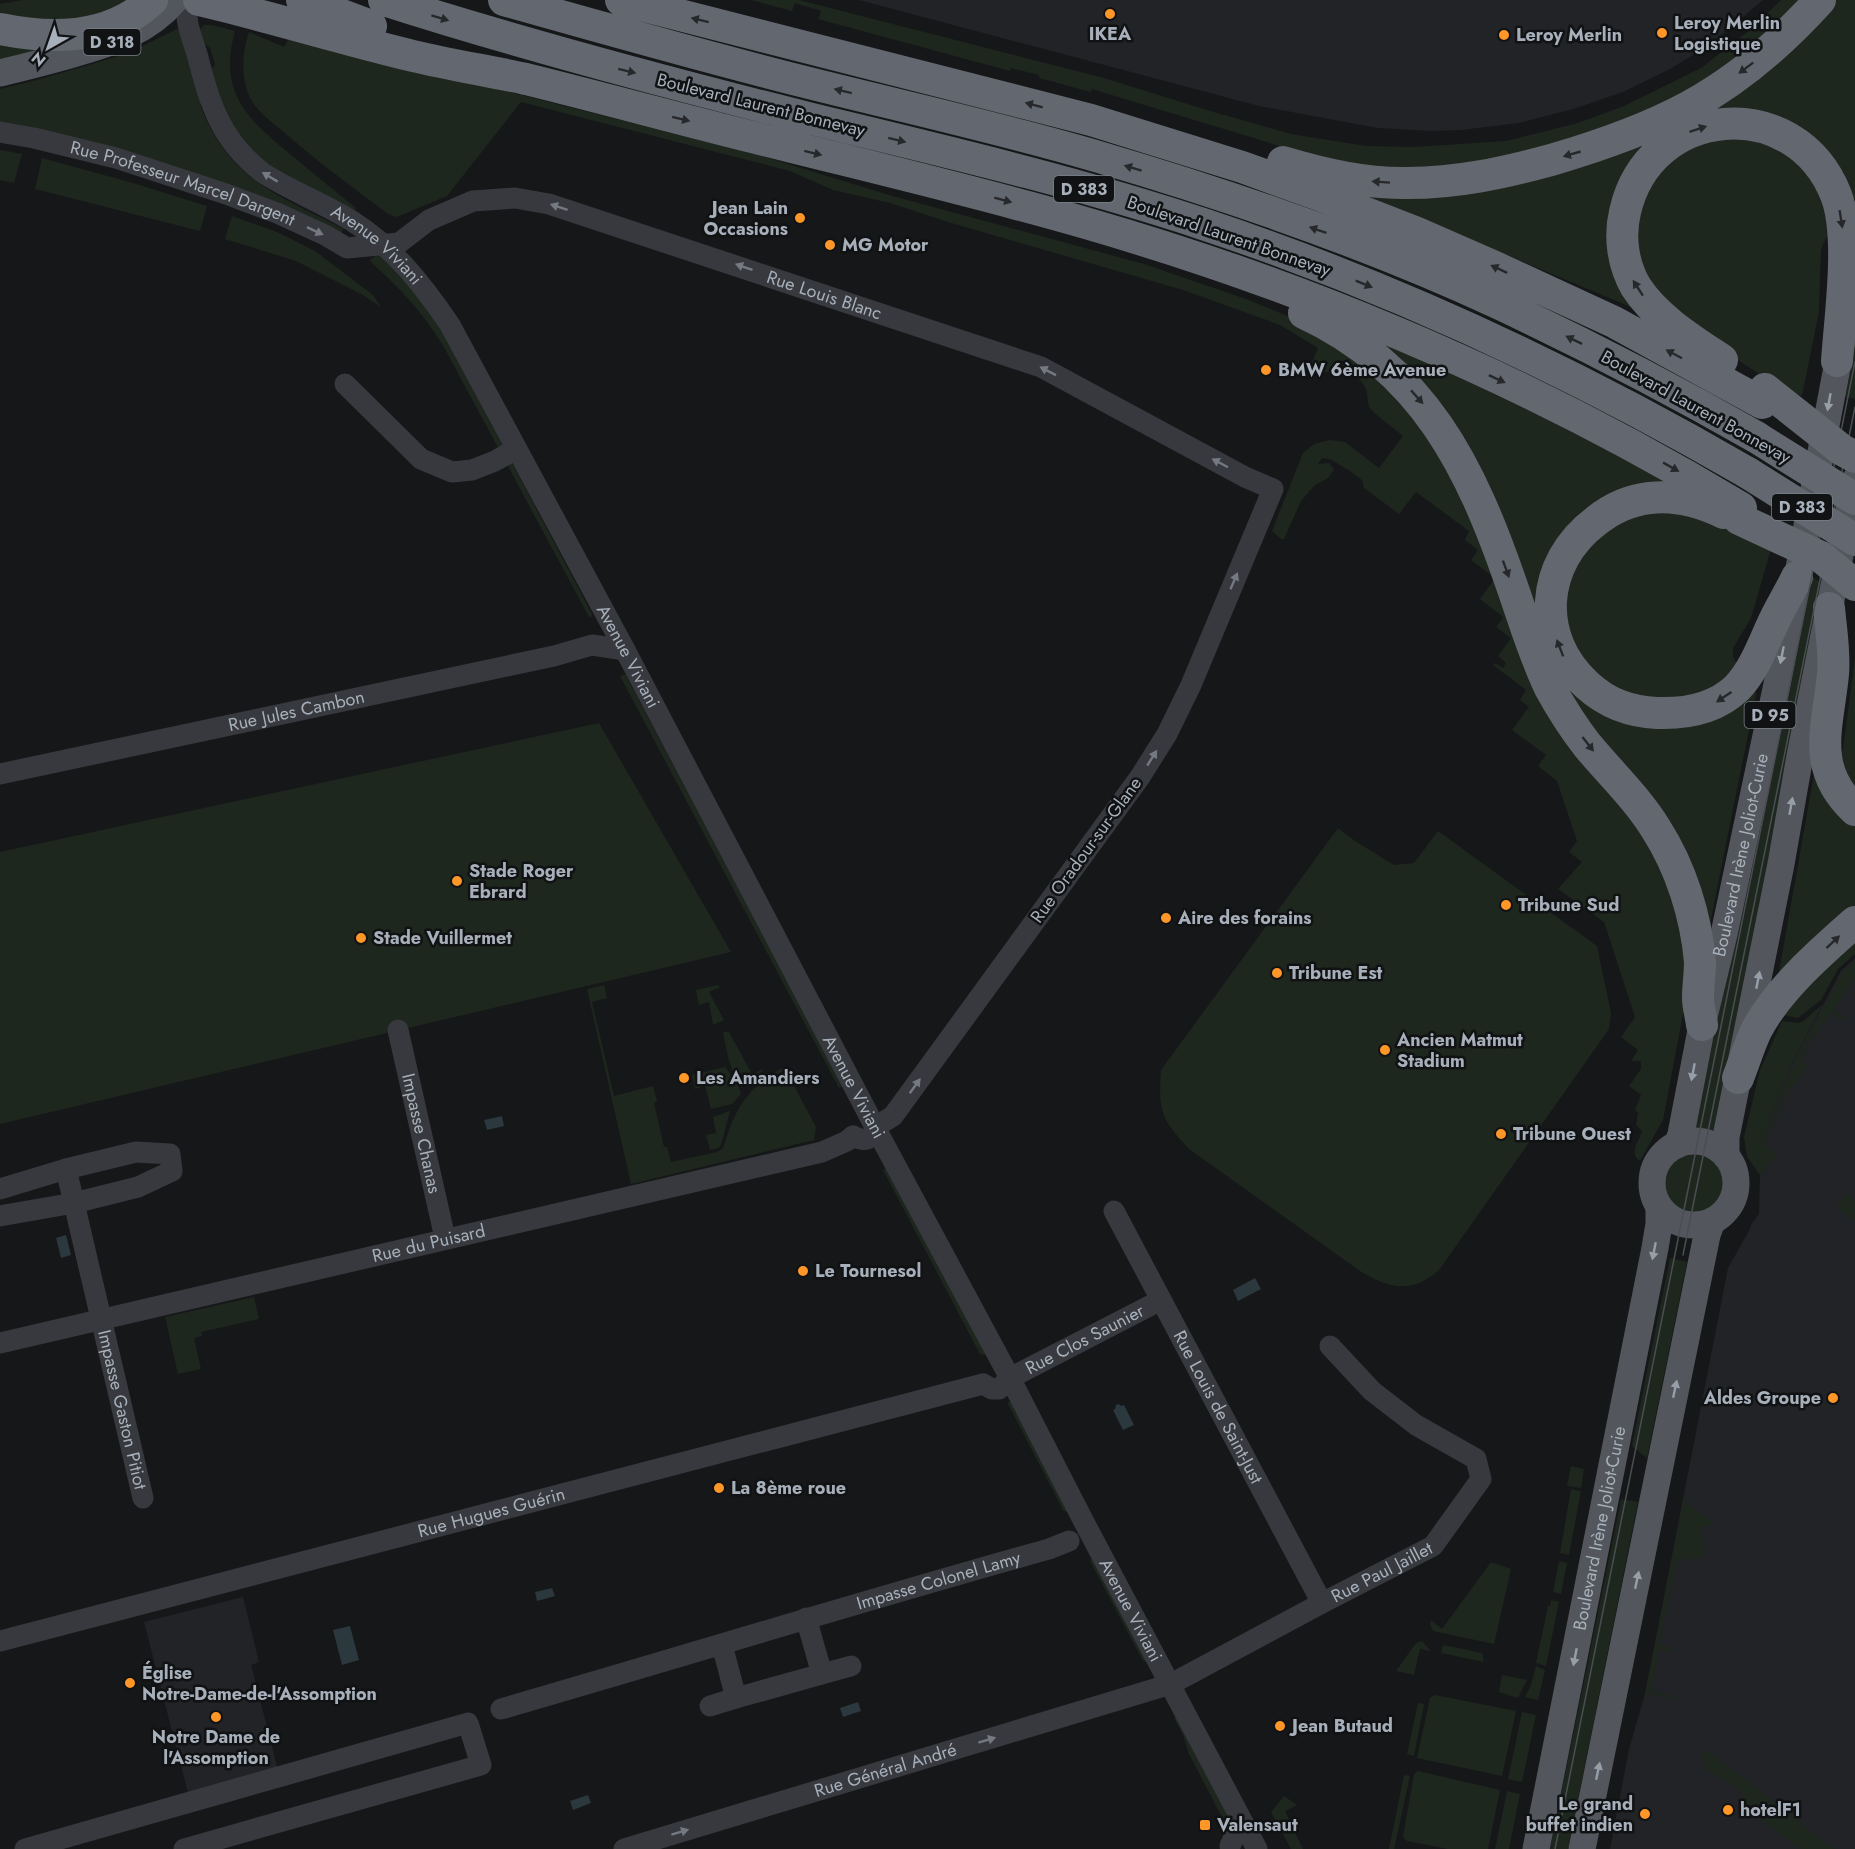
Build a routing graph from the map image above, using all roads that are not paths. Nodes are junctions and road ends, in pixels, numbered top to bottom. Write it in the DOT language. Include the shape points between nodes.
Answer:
graph roads {
  1 [pos="152,0"];
  2 [pos="175,0"];
  3 [pos="188,0"];
  4 [pos="199,0"];
  5 [pos="302,0"];
  6 [pos="384,0"];
  7 [pos="504,0"];
  8 [pos="708,0"];
  9 [pos="1820,0"];
  10 [pos="630,2"];
  11 [pos="0,29"];
  12 [pos="899,71"];
  13 [pos="0,73"];
  14 [pos="522,79"];
  15 [pos="1091,120"];
  16 [pos="0,132"];
  17 [pos="1090,224"];
  18 [pos="382,244"];
  19 [pos="361,247"];
  20 [pos="1855,283"];
  21 [pos="1837,362"];
  22 [pos="345,384"];
  23 [pos="1764,396"];
  24 [pos="516,449"];
  25 [pos="1851,455"];
  26 [pos="1855,480"];
  27 [pos="1273,489"];
  28 [pos="1855,499"];
  29 [pos="1740,514"];
  30 [pos="1855,540"];
  31 [pos="1821,557"];
  32 [pos="1797,577"];
  33 [pos="1855,579"];
  34 [pos="1855,585"];
  35 [pos="1829,608"];
  36 [pos="607,618"];
  37 [pos="592,645"];
  38 [pos="625,650"];
  39 [pos="0,774"];
  40 [pos="1855,810"];
  41 [pos="1855,922"];
  42 [pos="1702,1025"];
  43 [pos="398,1030"];
  44 [pos="1738,1078"];
  45 [pos="873,1123"];
  46 [pos="853,1136"];
  47 [pos="1677,1145"];
  48 [pos="1726,1156"];
  49 [pos="66,1169"];
  50 [pos="0,1189"];
  51 [pos="74,1203"];
  52 [pos="1659,1207"];
  53 [pos="1114,1211"];
  54 [pos="0,1216"];
  55 [pos="1713,1221"];
  56 [pos="445,1238"];
  57 [pos="1161,1300"];
  58 [pos="100,1321"];
  59 [pos="0,1343"];
  60 [pos="1330,1346"];
  61 [pos="1010,1378"];
  62 [pos="143,1498"];
  63 [pos="1088,1530"];
  64 [pos="1069,1541"];
  65 [pos="1322,1603"];
  66 [pos="807,1618"];
  67 [pos="0,1641"];
  68 [pos="722,1645"];
  69 [pos="851,1666"];
  70 [pos="822,1674"];
  71 [pos="1171,1684"];
  72 [pos="1148,1692"];
  73 [pos="736,1698"];
  74 [pos="710,1706"];
  75 [pos="501,1709"];
  76 [pos="1242,1848"];
  77 [pos="25,1849"];
  78 [pos="184,1849"];
  79 [pos="624,1849"];
  80 [pos="1536,1849"];
  81 [pos="1582,1849"];
  1 -- 11 [label="highway" via="116,25 94,32 52,35"];
  2 -- 13 [label="main road, D 318" via="153,21 119,40"];
  18 -- 3 [label="street, Avenue Viviani, one-way" via="352,221 262,173 232,143 207,92 186,22"];
  4 -- 14 [label="highway" via="410,55"];
  5 -- 14 [label="highway"];
  6 -- 30 [label="highway, Boulevard Laurent Bonnevay / D 383, one-way, bridge" via="603,65 986,162 1206,225 1376,289 1494,340 1629,406 1748,473"];
  28 -- 7 [label="highway, Boulevard Laurent Bonnevay / D 383, one-way, bridge" via="1756,437 1621,363 1500,304 1345,239 1098,157"];
  8 -- 12 [label="highway"];
  9 -- 15 [label="highway, one-way" via="1769,50 1691,105 1597,146 1488,176 1452,181 1376,182 1303,168 1227,146"];
  12 -- 10 [label="highway, one-way"];
  15 -- 12 [label="highway, one-way"];
  14 -- 17 [label="highway, one-way"];
  23 -- 15 [label="highway, one-way" via="1614,322 1417,233 1252,171"];
  16 -- 19 [label="street, Rue Professeur Marcel Dargent, one-way" via="116,158 277,213 347,248"];
  17 -- 29 [label="highway, one-way" via="1254,277 1422,344 1620,438 1683,473"];
  17 -- 42 [label="highway, one-way" via="1314,318 1374,355 1424,405 1470,479 1537,658 1564,713 1635,799 1674,863 1696,934"];
  18 -- 19 [label="street, Rue Louis Blanc"];
  18 -- 24 [label="street, Avenue Viviani" via="407,268 450,325"];
  27 -- 18 [label="street, Rue Louis Blanc, one-way" via="1041,367 549,204 515,198 473,201 429,220 399,243"];
  20 -- 21 [label="main road, Boulevard Irène Joliot-Curie / D 95"];
  23 -- 21 [label="highway, one-way" via="1667,320 1647,301 1627,266 1623,222 1634,184 1661,149 1690,131 1721,123 1765,128 1804,147 1829,179 1842,219"];
  21 -- 32 [label="main road, Boulevard Irène Joliot-Curie / D 95, one-way"];
  22 -- 24 [label="street" via="421,459 452,472 473,470"];
  23 -- 25 [label="highway, bridge"];
  24 -- 36 [label="street, Avenue Viviani"];
  26 -- 35 [label="main road, D 95"];
  45 -- 27 [label="street, Rue Oradour-sur-Glane, one-way" via="893,1116 1140,777 1191,685"];
  29 -- 31 [label="highway, bridge"];
  32 -- 29 [label="highway, one-way" via="1748,674 1737,688 1707,707 1691,712 1639,713 1613,704 1576,675 1564,660 1555,635 1552,588 1559,564 1587,527 1627,503 1649,498 1676,498"];
  31 -- 33 [label="highway, bridge"];
  31 -- 34 [label="highway, bridge"];
  32 -- 42 [label="main road, Boulevard Irène Joliot-Curie / D 95, one-way"];
  35 -- 40 [label="highway" via="1833,671 1825,749 1835,785"];
  44 -- 35 [label="main road, D 95, one-way"];
  36 -- 37 [label="street"];
  36 -- 38 [label="street, Avenue Viviani"];
  37 -- 38 [label="street, Rue Jules Cambon"];
  37 -- 39 [label="street, Rue Jules Cambon"];
  38 -- 45 [label="street, Avenue Viviani"];
  44 -- 41 [label="highway, one-way" via="1756,1031 1771,1009 1814,960"];
  42 -- 47 [label="main road, Boulevard Irène Joliot-Curie / D 95, one-way"];
  43 -- 56 [label="street, Impasse Chanas"];
  44 -- 48 [label="main road, D 95"];
  45 -- 46 [label="street, Rue Oradour-sur-Glane" via="859,1122"];
  45 -- 61 [label="street, Avenue Viviani"];
  46 -- 56 [label="street, Rue du Puisard" via="822,1152"];
  47 -- 48 [label="main road" via="1707,1143"];
  47 -- 52 [label="main road" via="1666,1152 1653,1174 1653,1191"];
  48 -- 55 [label="main road" via="1735,1173 1735,1193"];
  49 -- 50 [label="street"];
  49 -- 51 [label="street, Impasse Gaston Pitiot"];
  49 -- 51 [label="street" via="135,1152 171,1154 172,1171 138,1186"];
  51 -- 54 [label="street"];
  51 -- 58 [label="street, Impasse Gaston Pitiot"];
  52 -- 55 [label="main road" via="1680,1223 1697,1225"];
  52 -- 80 [label="main road, Boulevard Irène Joliot-Curie, one-way" via="1655,1248"];
  53 -- 57 [label="street, Rue Louis de Saint-Just"];
  81 -- 55 [label="main road, one-way" via="1707,1235"];
  56 -- 58 [label="street, Rue du Puisard"];
  57 -- 61 [label="street, Rue Clos Saunier"];
  57 -- 65 [label="street, Rue Louis de Saint-Just"];
  58 -- 59 [label="street, Rue du Puisard"];
  58 -- 62 [label="street, Impasse Gaston Pitiot"];
  60 -- 65 [label="street, Rue Paul Jaillet" via="1371,1390 1416,1425 1476,1459 1481,1479 1433,1546"];
  61 -- 63 [label="street, Avenue Viviani"];
  61 -- 67 [label="street, Rue Hugues Guérin" via="999,1389 983,1384"];
  63 -- 64 [label="street, Avenue Viviani" via="1085,1544"];
  63 -- 71 [label="street, Avenue Viviani"];
  64 -- 66 [label="street, Impasse Colonel Lamy"];
  65 -- 71 [label="street, Rue Paul Jaillet"];
  66 -- 68 [label="street, Impasse Colonel Lamy"];
  66 -- 70 [label="street"];
  68 -- 73 [label="street"];
  68 -- 75 [label="street, Impasse Colonel Lamy"];
  69 -- 70 [label="street"];
  70 -- 73 [label="street"];
  71 -- 72 [label="street, Avenue Viviani"];
  71 -- 76 [label="street, Avenue Viviani" via="1245,1826 1234,1837"];
  79 -- 72 [label="street, Rue Général André, one-way"];
  73 -- 74 [label="street"];
  77 -- 78 [label="street" via="468,1723 481,1765"];
}
